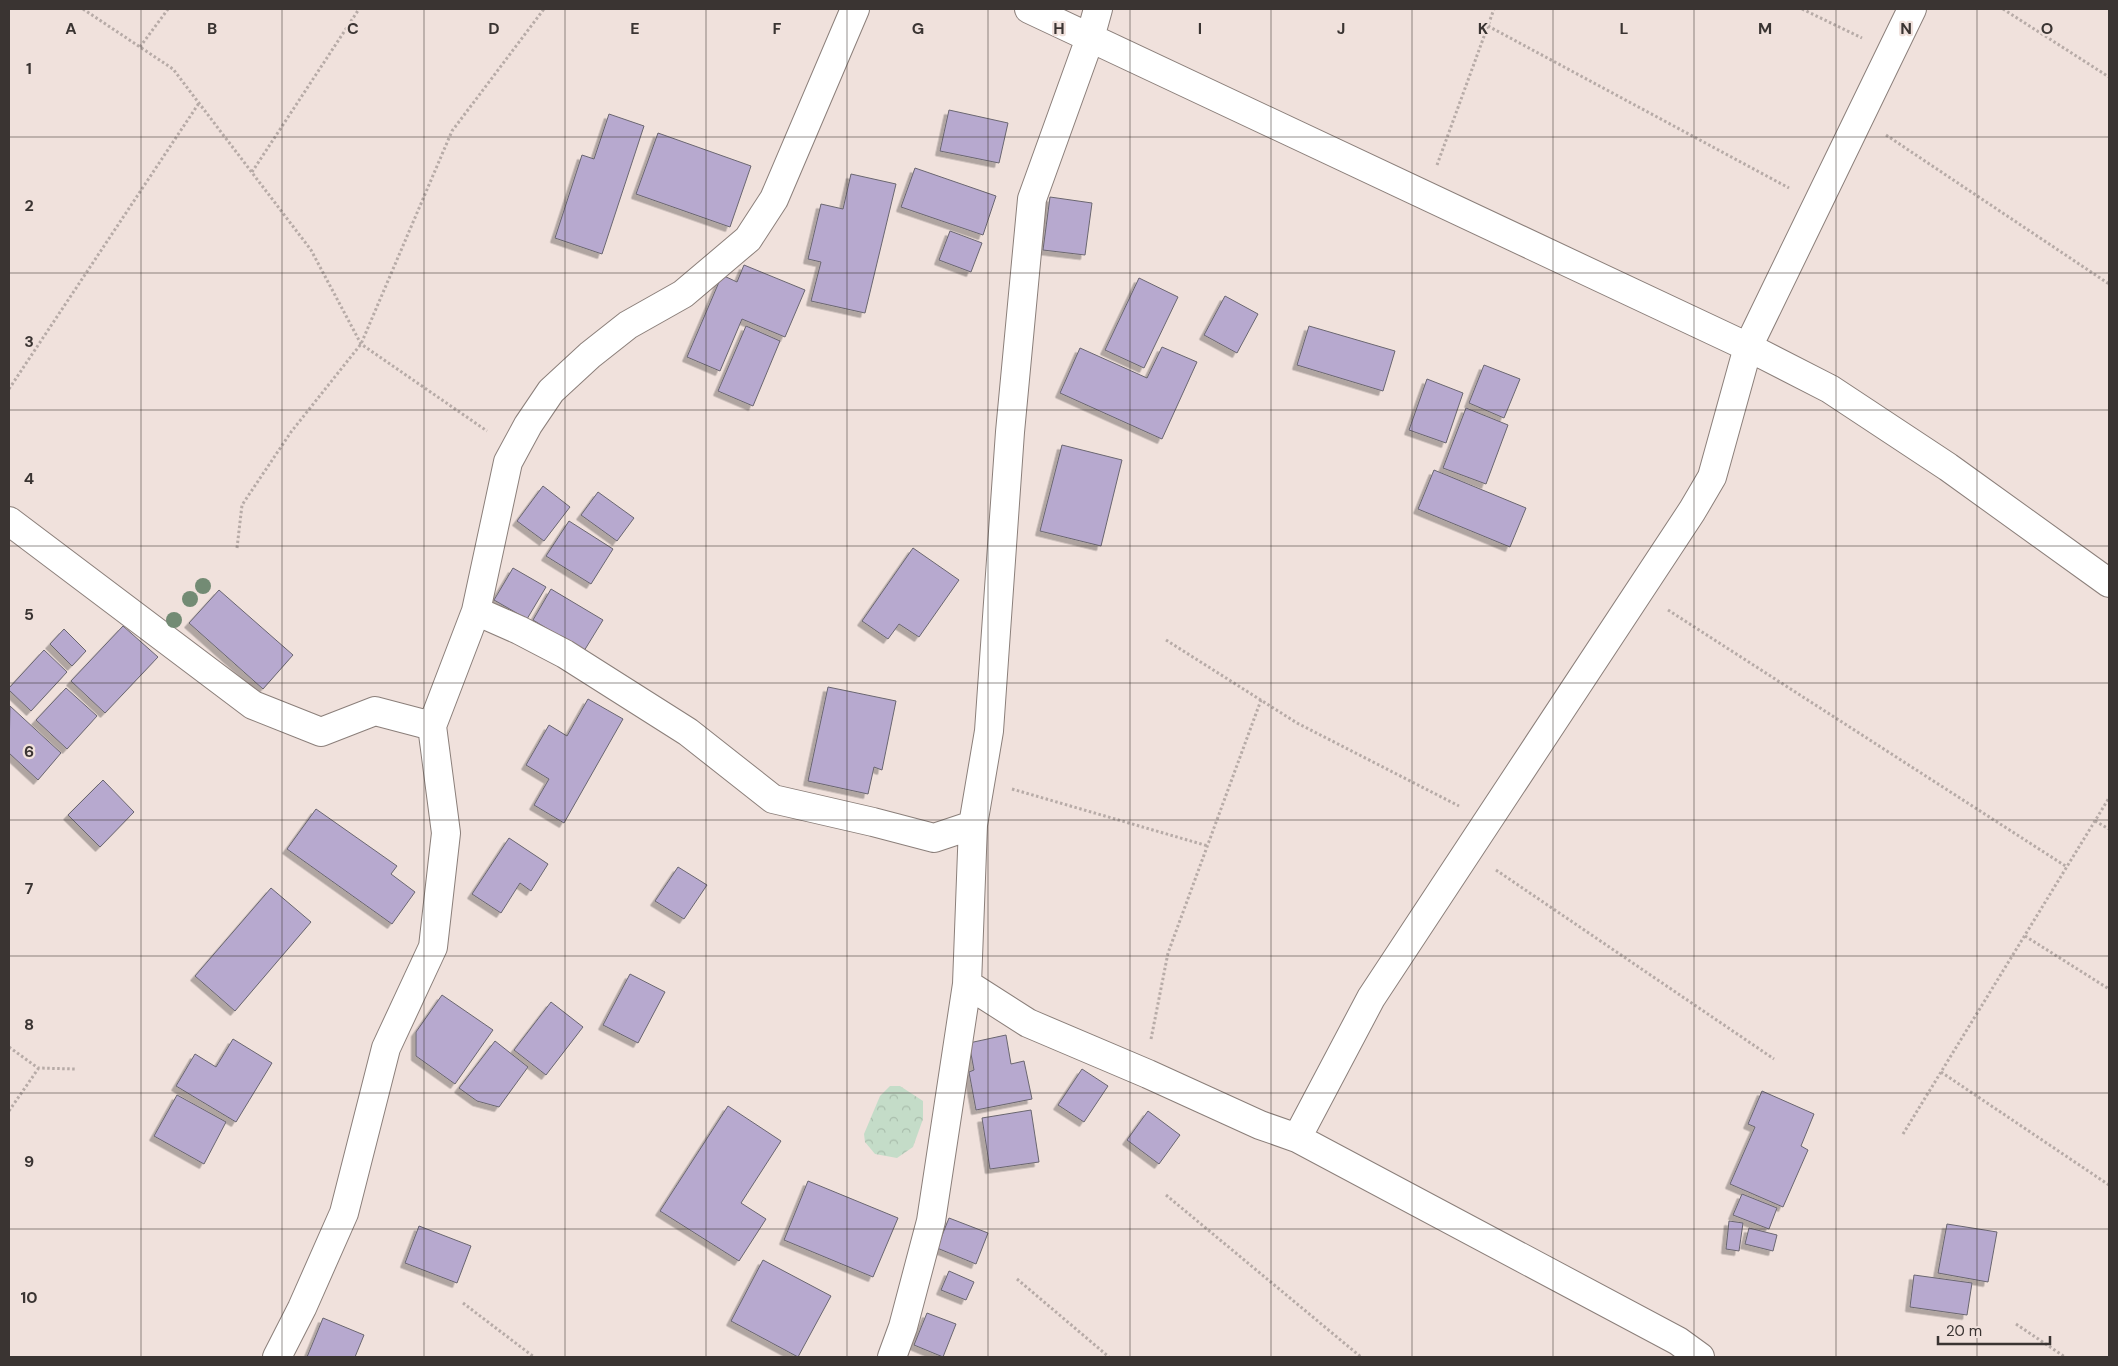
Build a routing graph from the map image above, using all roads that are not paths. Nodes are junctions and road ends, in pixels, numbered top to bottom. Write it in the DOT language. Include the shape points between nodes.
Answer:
graph roads {
  1 [pos="855,9"];
  2 [pos="1029,9"];
  3 [pos="1098,9"];
  4 [pos="1912,9"];
  5 [pos="1090,38"];
  6 [pos="1748,347"];
  7 [pos="9,521"];
  8 [pos="2109,583"];
  9 [pos="476,612"];
  10 [pos="432,726"];
  11 [pos="973,826"];
  12 [pos="967,984"];
  13 [pos="1297,1138"];
  14 [pos="277,1357"];
  15 [pos="892,1357"];
  16 [pos="1700,1357"];
  1 -- 9 [label="street" via="774,199 748,239 683,294 628,325 590,355 551,391 528,425 508,462"];
  2 -- 5 [label="street"];
  3 -- 5 [label="street"];
  4 -- 6 [label="street"];
  5 -- 6 [label="street"];
  5 -- 11 [label="street" via="1032,200 1010,432 989,732"];
  6 -- 8 [label="street" via="1830,389 1948,467"];
  6 -- 13 [label="street" via="1712,477 1371,998"];
  7 -- 10 [label="street" via="253,705 321,732 376,711"];
  9 -- 10 [label="street"];
  9 -- 11 [label="street" via="565,654 688,732 772,799 934,838"];
  10 -- 14 [label="street" via="446,833 433,947 386,1048 344,1213"];
  11 -- 12 [label="street"];
  12 -- 13 [label="street" via="1028,1023 1260,1125"];
  12 -- 15 [label="street" via="931,1220"];
  13 -- 16 [label="street" via="1678,1341"];
}
